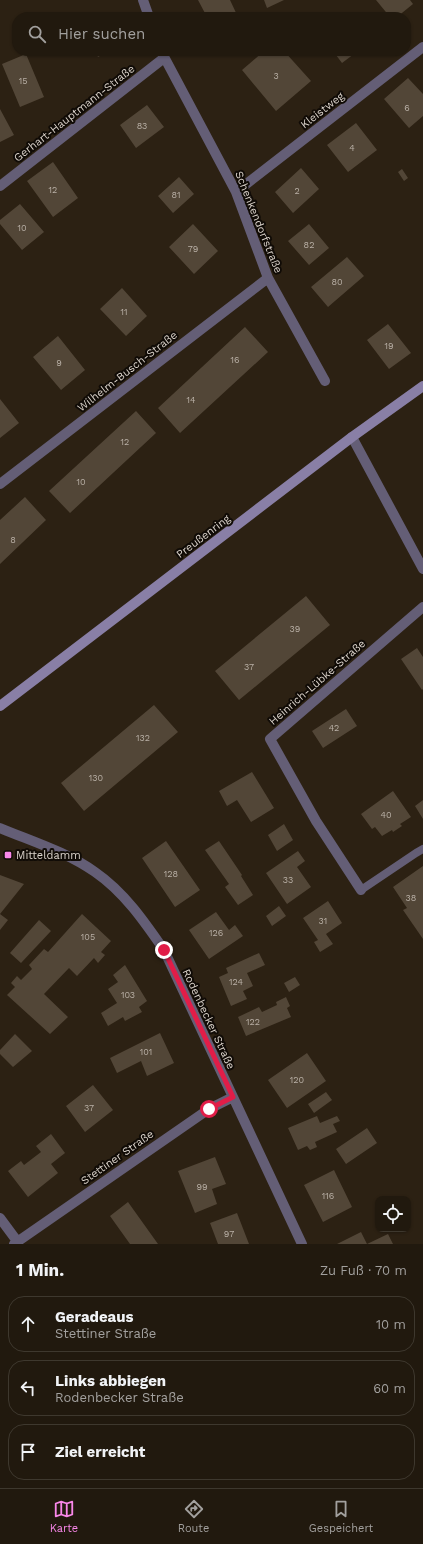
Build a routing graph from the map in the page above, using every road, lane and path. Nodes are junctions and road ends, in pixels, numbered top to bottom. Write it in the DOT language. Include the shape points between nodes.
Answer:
graph roads {
  1 [pos="145,1"];
  2 [pos="148,12"];
  3 [pos="423,47"];
  4 [pos="160,56"];
  5 [pos="163,56"];
  6 [pos="0,186"];
  7 [pos="236,192"];
  8 [pos="268,278"];
  9 [pos="325,381"];
  10 [pos="423,386"];
  11 [pos="352,438"];
  12 [pos="0,484"];
  13 [pos="423,568"];
  14 [pos="423,608"];
  15 [pos="0,706"];
  16 [pos="0,828"];
  17 [pos="423,849"];
  18 [pos="361,890"];
  19 [pos="233,1097"];
  20 [pos="0,1218"];
  21 [pos="16,1242"];
  22 [pos="302,1244"];
  1 -- 2 [label="street"];
  3 -- 7 [label="street, Kleistweg"];
  4 -- 6 [label="street, Gerhart-Hauptmann-Straße"];
  5 -- 7 [label="street, Schenkendorfstraße"];
  7 -- 8 [label="street, Schenkendorfstraße"];
  8 -- 9 [label="street, Schenkendorfstraße"];
  8 -- 12 [label="street, Wilhelm-Busch-Straße"];
  10 -- 11 [label="street, Preußenring"];
  11 -- 13 [label="street"];
  11 -- 15 [label="street, Preußenring"];
  14 -- 18 [label="street, Heinrich-Lübke-Straße" via="270,739 316,822"];
  16 -- 19 [label="street, Rodenbecker Straße" via="55,850 95,871 116,889 142,918 164,950"];
  17 -- 18 [label="lane"];
  19 -- 21 [label="street, Stettiner Straße" via="209,1109"];
  19 -- 22 [label="street, Rodenbecker Straße"];
  20 -- 21 [label="street, Stettiner Straße"];
}
